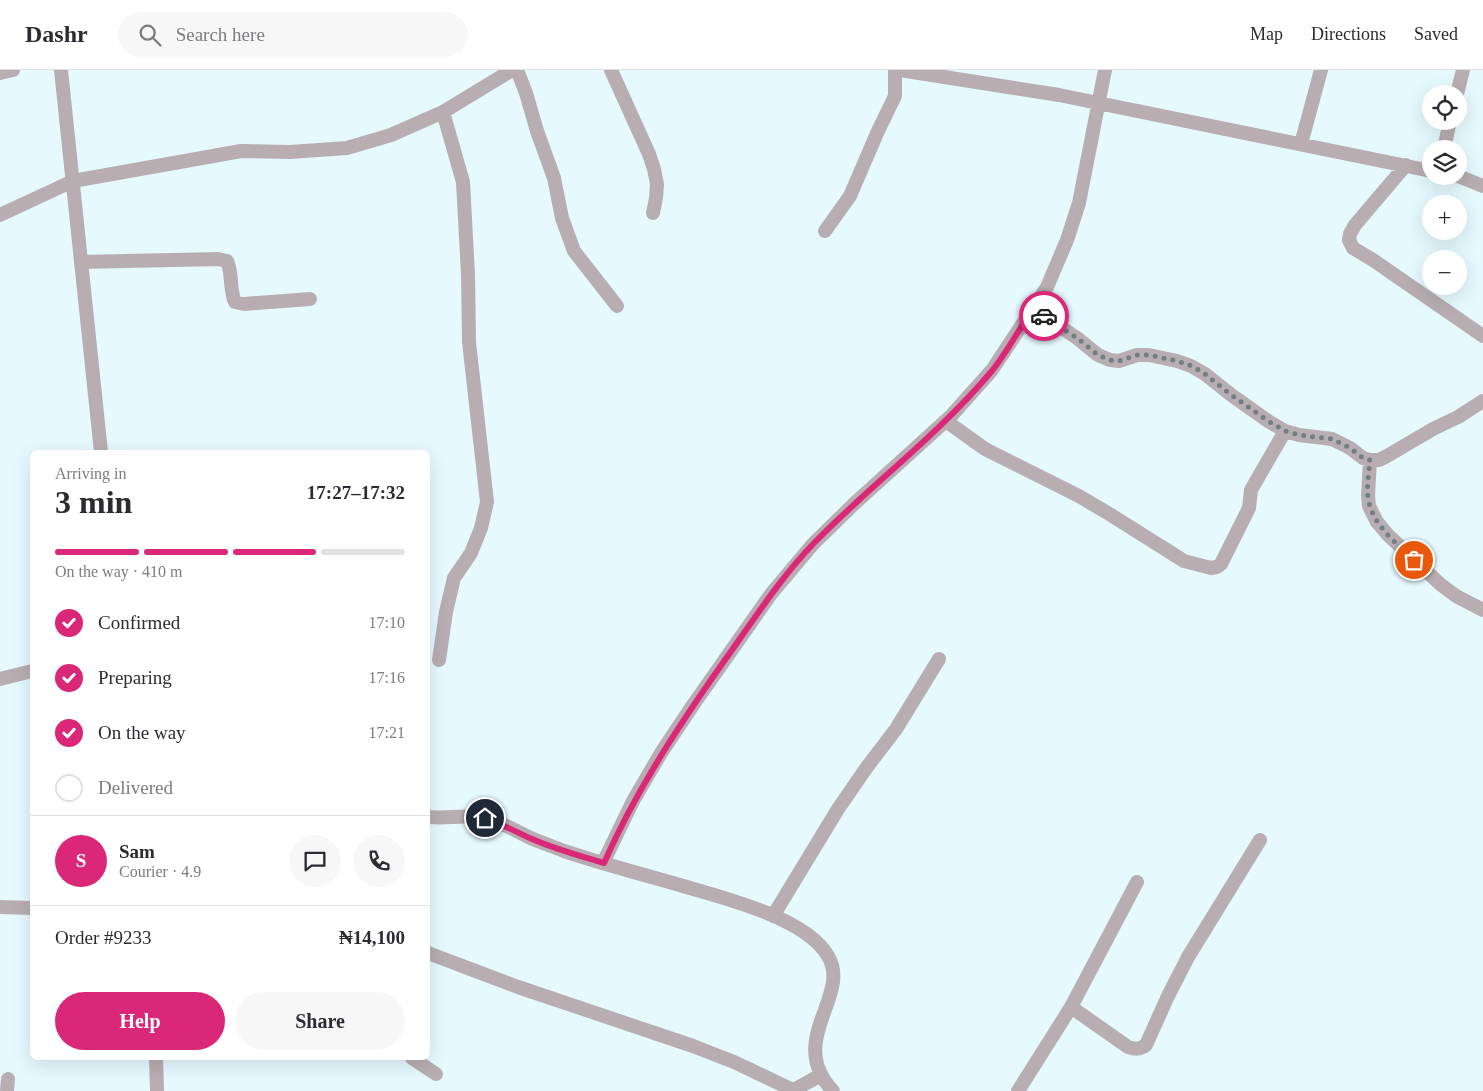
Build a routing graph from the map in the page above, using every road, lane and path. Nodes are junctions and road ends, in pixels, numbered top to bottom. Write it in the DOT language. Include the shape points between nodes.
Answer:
graph roads {
  1 [pos="12,70"];
  2 [pos="61,70"];
  3 [pos="512,70"];
  4 [pos="517,70"];
  5 [pos="611,70"];
  6 [pos="895,70"];
  7 [pos="900,70"];
  8 [pos="1105,70"];
  9 [pos="1322,70"];
  10 [pos="1462,70"];
  11 [pos="0,73"];
  12 [pos="1459,85"];
  13 [pos="1098,103"];
  14 [pos="443,112"];
  15 [pos="1301,144"];
  16 [pos="1406,166"];
  17 [pos="1422,169"];
  18 [pos="73,180"];
  19 [pos="1467,180"];
  20 [pos="1483,186"];
  21 [pos="653,213"];
  22 [pos="0,215"];
  23 [pos="825,231"];
  24 [pos="81,262"];
  25 [pos="310,299"];
  26 [pos="617,306"];
  27 [pos="1032,309"];
  28 [pos="1483,336"];
  29 [pos="1481,408"];
  30 [pos="946,421"];
  31 [pos="1285,431"];
  32 [pos="101,450"];
  33 [pos="1370,460"];
  34 [pos="1483,610"];
  35 [pos="939,659"];
  36 [pos="439,660"];
  37 [pos="30,672"];
  38 [pos="0,679"];
  39 [pos="430,817"];
  40 [pos="1260,840"];
  41 [pos="604,863"];
  42 [pos="1137,882"];
  43 [pos="0,907"];
  44 [pos="30,908"];
  45 [pos="772,916"];
  46 [pos="430,954"];
  47 [pos="1071,1008"];
  48 [pos="156,1060"];
  49 [pos="415,1060"];
  50 [pos="436,1074"];
  51 [pos="821,1075"];
  52 [pos="157,1091"];
  53 [pos="793,1091"];
  54 [pos="833,1091"];
  55 [pos="1018,1091"];
  1 -- 11 [label="street"];
  2 -- 18 [label="street"];
  3 -- 14 [label="street"];
  4 -- 26 [label="street" via="554,178 562,218 574,251"];
  5 -- 21 [label="street" via="654,169 657,184"];
  6 -- 23 [label="street" via="895,96 850,196"];
  7 -- 13 [label="street"];
  8 -- 13 [label="street"];
  9 -- 15 [label="street"];
  10 -- 12 [label="street"];
  13 -- 15 [label="street"];
  13 -- 27 [label="street" via="1079,203 1047,287"];
  14 -- 18 [label="street" via="347,148 241,151"];
  14 -- 36 [label="street" via="463,182 469,342 487,502 471,553 454,578"];
  15 -- 16 [label="street"];
  16 -- 17 [label="street"];
  16 -- 28 [label="street" via="1355,225 1349,240 1353,248"];
  18 -- 22 [label="street"];
  18 -- 24 [label="street"];
  19 -- 20 [label="street"];
  24 -- 25 [label="street" via="218,259 228,261 234,302"];
  24 -- 32 [label="street"];
  27 -- 30 [label="street" via="992,370"];
  27 -- 31 [label="street" via="1110,360 1149,355 1192,366"];
  29 -- 33 [label="street" via="1379,460"];
  30 -- 31 [label="street" via="985,449 1087,501 1184,561 1211,568 1222,564 1249,508 1251,490"];
  30 -- 41 [label="street" via="827,530 771,594 661,753"];
  31 -- 33 [label="street" via="1332,439"];
  33 -- 34 [label="street" via="1369,506 1377,522 1440,584"];
  35 -- 45 [label="street" via="896,730 838,810"];
  37 -- 38 [label="street"];
  39 -- 41 [label="street" via="485,818 564,851"];
  40 -- 47 [label="street" via="1188,957 1146,1045 1134,1049 1128,1047"];
  41 -- 45 [label="street" via="753,906"];
  42 -- 47 [label="street"];
  43 -- 44 [label="street"];
  45 -- 51 [label="street" via="800,929 819,943 829,957 832,985 815,1038"];
  46 -- 53 [label="street" via="694,1046"];
  47 -- 55 [label="street"];
  48 -- 52 [label="street"];
  49 -- 50 [label="street"];
  51 -- 53 [label="street"];
  51 -- 54 [label="street"];
}
